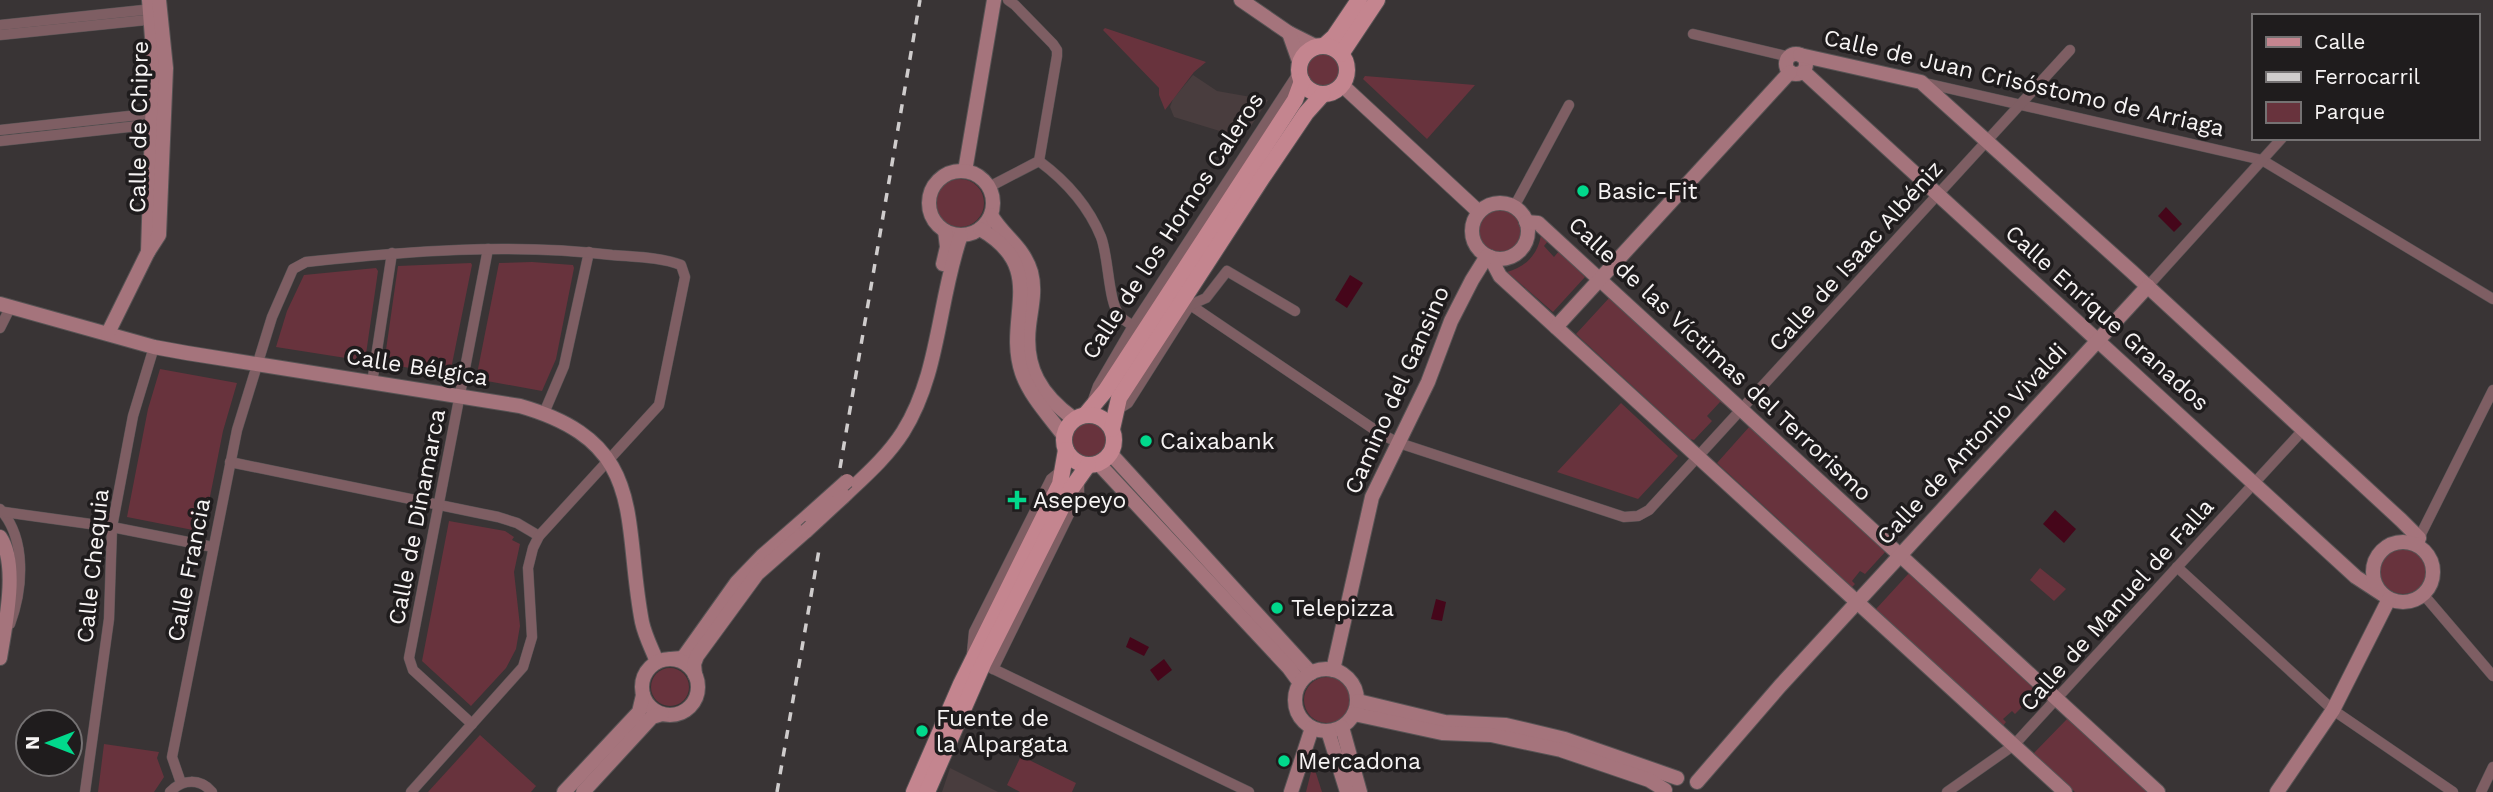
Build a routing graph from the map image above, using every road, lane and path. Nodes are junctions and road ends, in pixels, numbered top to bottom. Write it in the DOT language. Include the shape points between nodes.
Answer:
graph roads {
  1 [pos="994,0"];
  2 [pos="1008,0"];
  3 [pos="1359,0"];
  4 [pos="1377,0"];
  5 [pos="1245,1"];
  6 [pos="155,9"];
  7 [pos="0,25"];
  8 [pos="1289,33"];
  9 [pos="1693,34"];
  10 [pos="0,35"];
  11 [pos="1321,46"];
  12 [pos="2070,50"];
  13 [pos="1341,54"];
  14 [pos="1795,56"];
  15 [pos="1831,62"];
  16 [pos="1797,72"];
  17 [pos="1300,73"];
  18 [pos="1921,82"];
  19 [pos="1342,85"];
  20 [pos="1820,87"];
  21 [pos="1323,94"];
  22 [pos="1569,105"];
  23 [pos="2018,105"];
  24 [pos="159,118"];
  25 [pos="0,130"];
  26 [pos="2280,140"];
  27 [pos="0,141"];
  28 [pos="1986,142"];
  29 [pos="2262,160"];
  30 [pos="1039,161"];
  31 [pos="965,171"];
  32 [pos="989,187"];
  33 [pos="1938,194"];
  34 [pos="1514,207"];
  35 [pos="1479,212"];
  36 [pos="991,215"];
  37 [pos="1526,222"];
  38 [pos="980,229"];
  39 [pos="945,231"];
  40 [pos="961,235"];
  41 [pos="488,249"];
  42 [pos="589,252"];
  43 [pos="393,253"];
  44 [pos="1489,257"];
  45 [pos="1600,280"];
  46 [pos="2147,286"];
  47 [pos="2493,299"];
  48 [pos="1187,302"];
  49 [pos="5,305"];
  50 [pos="1295,311"];
  51 [pos="1133,326"];
  52 [pos="1556,327"];
  53 [pos="0,328"];
  54 [pos="108,333"];
  55 [pos="2098,341"];
  56 [pos="155,347"];
  57 [pos="257,365"];
  58 [pos="372,383"];
  59 [pos="2493,390"];
  60 [pos="460,397"];
  61 [pos="1741,410"];
  62 [pos="544,413"];
  63 [pos="1084,413"];
  64 [pos="1112,429"];
  65 [pos="2303,430"];
  66 [pos="1065,443"];
  67 [pos="1399,443"];
  68 [pos="1698,457"];
  69 [pos="607,460"];
  70 [pos="230,462"];
  71 [pos="1094,465"];
  72 [pos="2254,484"];
  73 [pos="439,505"];
  74 [pos="2,510"];
  75 [pos="112,527"];
  76 [pos="539,536"];
  77 [pos="0,537"];
  78 [pos="2418,541"];
  79 [pos="213,547"];
  80 [pos="1900,555"];
  81 [pos="2177,567"];
  82 [pos="2423,594"];
  83 [pos="2386,596"];
  84 [pos="1857,603"];
  85 [pos="1,652"];
  86 [pos="664,661"];
  87 [pos="982,666"];
  88 [pos="1333,670"];
  89 [pos="695,676"];
  90 [pos="2493,676"];
  91 [pos="1306,678"];
  92 [pos="643,695"];
  93 [pos="2057,699"];
  94 [pos="1356,707"];
  95 [pos="2333,710"];
  96 [pos="662,714"];
  97 [pos="472,724"];
  98 [pos="1312,728"];
  99 [pos="1335,729"];
  100 [pos="2014,745"];
  101 [pos="2493,767"];
  102 [pos="1678,778"];
  103 [pos="181,783"];
  104 [pos="1700,787"];
  105 [pos="1665,791"];
  106 [pos="2279,791"];
  107 [pos="85,792"];
  108 [pos="170,792"];
  109 [pos="212,792"];
  110 [pos="411,792"];
  111 [pos="564,792"];
  112 [pos="583,792"];
  113 [pos="915,792"];
  114 [pos="927,792"];
  115 [pos="1249,792"];
  116 [pos="1291,792"];
  117 [pos="1347,792"];
  118 [pos="1360,792"];
  119 [pos="1947,792"];
  120 [pos="2065,792"];
  121 [pos="2158,792"];
  122 [pos="2452,792"];
  123 [pos="2481,792"];
  1 -- 31 [label="street"];
  2 -- 30 [label="street" via="1057,50"];
  3 -- 11 [label="main road" via="1334,37"];
  4 -- 13 [label="main road"];
  5 -- 8 [label="street"];
  6 -- 7 [label="street"];
  6 -- 10 [label="street"];
  6 -- 24 [label="street, Calle de Chipre"];
  8 -- 11 [label="street"];
  8 -- 17 [label="street"];
  9 -- 14 [label="street, Calle de Juan Crisóstomo de Arriaga"];
  11 -- 13 [label="main road"];
  11 -- 17 [label="main road" via="1306,53"];
  12 -- 23 [label="street, Calle de Isaac Albéniz"];
  13 -- 19 [label="main road" via="1347,67"];
  14 -- 15 [label="street, Calle de Juan Crisóstomo de Arriaga"];
  14 -- 16 [label="street" via="1806,62"];
  15 -- 18 [label="street, Calle de Juan Crisóstomo de Arriaga"];
  15 -- 20 [label="street" via="1820,72"];
  16 -- 20 [label="street, Calle Enrique Granados"];
  16 -- 45 [label="street"];
  17 -- 21 [label="main road" via="1311,91"];
  17 -- 51 [label="street, Calle de los Hornos Caleros"];
  17 -- 63 [label="main road, Calle de los Hornos Caleros" via="1295,100 1106,390"];
  18 -- 23 [label="street, Calle de Juan Crisóstomo de Arriaga"];
  18 -- 28 [label="street"];
  19 -- 21 [label="main road"];
  19 -- 35 [label="street"];
  20 -- 33 [label="street, Calle Enrique Granados"];
  21 -- 48 [label="main road" via="1306,113"];
  22 -- 34 [label="street"];
  23 -- 28 [label="street, Calle de Isaac Albéniz"];
  23 -- 29 [label="street, Calle de Juan Crisóstomo de Arriaga"];
  24 -- 25 [label="street"];
  24 -- 27 [label="street"];
  24 -- 54 [label="street, Calle de Chipre" via="148,252"];
  26 -- 29 [label="street, Calle de Antonio Vivaldi"];
  28 -- 33 [label="street, Calle de Isaac Albéniz"];
  28 -- 46 [label="street"];
  29 -- 46 [label="street, Calle de Antonio Vivaldi"];
  29 -- 47 [label="street, Calle de Juan Crisóstomo de Arriaga"];
  30 -- 32 [label="street"];
  30 -- 51 [label="street" via="1070,186 1086,209 1101,237 1115,308"];
  31 -- 32 [label="street"];
  31 -- 39 [label="street" via="946,175 933,188 929,207"];
  32 -- 36 [label="street"];
  33 -- 55 [label="street, Calle Enrique Granados"];
  33 -- 61 [label="street, Calle de Isaac Albéniz"];
  34 -- 35 [label="street" via="1496,204"];
  34 -- 37 [label="street"];
  35 -- 44 [label="street" via="1472,225 1473,240"];
  36 -- 38 [label="street"];
  36 -- 63 [label="street" via="1024,255 1032,275 1028,349 1041,389 1057,406"];
  37 -- 44 [label="street" via="1527,238 1519,251 1505,258"];
  37 -- 45 [label="street, Calle de las Víctimas del Terrorismo" via="1538,223"];
  38 -- 40 [label="street"];
  38 -- 66 [label="street" via="1014,261 1022,298 1016,349 1022,374"];
  39 -- 40 [label="street"];
  39 -- 86 [label="street, bridge" via="947,247 922,374 894,431 872,458 743,576 685,655"];
  40 -- 89 [label="street, bridge" via="928,376 902,433 878,464 745,588 697,656"];
  41 -- 42 [label="street"];
  41 -- 43 [label="street"];
  41 -- 60 [label="street, Calle de Dinamarca"];
  42 -- 62 [label="street" via="564,366"];
  42 -- 69 [label="street" via="676,262 685,272 659,405"];
  43 -- 57 [label="street, Calle Francia" via="297,266 272,317"];
  43 -- 58 [label="street"];
  44 -- 52 [label="street" via="1500,276"];
  44 -- 67 [label="street, Camino del Gansino" via="1451,321"];
  45 -- 52 [label="street"];
  45 -- 61 [label="street, Calle de las Víctimas del Terrorismo"];
  46 -- 55 [label="street, Calle de Antonio Vivaldi"];
  46 -- 65 [label="street"];
  48 -- 50 [label="street" via="1206,298 1227,271"];
  48 -- 64 [label="main road" via="1119,398"];
  48 -- 67 [label="street, Calle de Isaac Albéniz"];
  49 -- 53 [label="street"];
  49 -- 54 [label="street, Calle Bélgica"];
  51 -- 63 [label="street, Calle de los Hornos Caleros"];
  52 -- 68 [label="street"];
  54 -- 56 [label="street, Calle Bélgica"];
  55 -- 72 [label="street, Calle Enrique Granados"];
  55 -- 80 [label="street, Calle de Antonio Vivaldi"];
  56 -- 57 [label="street, Calle Bélgica"];
  56 -- 75 [label="street, Calle Chequia" via="134,415"];
  57 -- 58 [label="street, Calle Bélgica"];
  57 -- 70 [label="street, Calle Francia"];
  58 -- 60 [label="street, Calle Bélgica"];
  59 -- 78 [label="street"];
  60 -- 62 [label="street, Calle Bélgica"];
  60 -- 73 [label="street, Calle de Dinamarca"];
  61 -- 68 [label="street, Calle de Isaac Albéniz"];
  61 -- 80 [label="street, Calle de las Víctimas del Terrorismo"];
  62 -- 69 [label="street, Calle Bélgica" via="569,425"];
  63 -- 64 [label="main road" via="1101,418"];
  63 -- 66 [label="main road" via="1067,426"];
  64 -- 71 [label="main road" via="1114,442"];
  65 -- 72 [label="street, Calle de Manuel de Falla"];
  65 -- 78 [label="street"];
  66 -- 71 [label="main road" via="1074,461"];
  66 -- 87 [label="main road" via="1060,484"];
  67 -- 68 [label="street, Calle de Isaac Albéniz" via="1623,516 1649,510"];
  67 -- 88 [label="street, Camino del Gansino" via="1369,507"];
  68 -- 84 [label="street"];
  69 -- 76 [label="street"];
  69 -- 86 [label="street, Calle Bélgica" via="626,500 642,622"];
  70 -- 73 [label="street"];
  70 -- 79 [label="street, Calle Francia"];
  71 -- 87 [label="main road" via="1071,489"];
  71 -- 91 [label="street"];
  72 -- 81 [label="street, Calle de Manuel de Falla"];
  72 -- 83 [label="street, Calle Enrique Granados" via="2356,577"];
  73 -- 76 [label="street" via="509,519"];
  73 -- 97 [label="street, Calle de Dinamarca" via="409,663"];
  74 -- 75 [label="street"];
  74 -- 85 [label="street" via="15,535 20,582"];
  75 -- 79 [label="street"];
  75 -- 107 [label="street, Calle Chequia" via="109,619"];
  76 -- 97 [label="street" via="528,568 532,637 528,656 517,676"];
  77 -- 85 [label="street" via="9,570"];
  78 -- 82 [label="street" via="2433,567"];
  78 -- 83 [label="street" via="2397,542 2376,559 2373,578"];
  79 -- 103 [label="street, Calle Francia" via="172,757"];
  80 -- 84 [label="street, Calle de Antonio Vivaldi"];
  80 -- 93 [label="street, Calle de las Víctimas del Terrorismo"];
  81 -- 93 [label="street, Calle de Manuel de Falla"];
  81 -- 95 [label="street"];
  82 -- 83 [label="street" via="2407,602"];
  82 -- 90 [label="street"];
  83 -- 95 [label="street"];
  84 -- 100 [label="street"];
  84 -- 104 [label="street, Calle de Antonio Vivaldi" via="1780,686"];
  86 -- 89 [label="street" via="685,664"];
  86 -- 92 [label="street" via="644,676"];
  87 -- 113 [label="main road"];
  87 -- 114 [label="main road"];
  87 -- 115 [label="street"];
  88 -- 91 [label="street" via="1322,669"];
  88 -- 94 [label="street" via="1351,681"];
  89 -- 96 [label="street" via="697,691 691,705 678,714"];
  91 -- 98 [label="street" via="1295,700 1300,716"];
  92 -- 96 [label="street" via="650,707"];
  92 -- 111 [label="street" via="639,712"];
  93 -- 100 [label="street, Calle de Manuel de Falla"];
  93 -- 121 [label="street, Calle de las Víctimas del Terrorismo"];
  94 -- 99 [label="street"];
  94 -- 102 [label="street" via="1446,722 1506,725 1565,739"];
  94 -- 105 [label="street" via="1442,733 1491,735 1562,750 1648,780"];
  95 -- 106 [label="street"];
  95 -- 122 [label="street"];
  96 -- 112 [label="street" via="652,717"];
  97 -- 110 [label="street"];
  98 -- 99 [label="street"];
  98 -- 116 [label="street"];
  99 -- 117 [label="street"];
  99 -- 118 [label="street"];
  100 -- 119 [label="street, Calle de Manuel de Falla"];
  100 -- 120 [label="street"];
  101 -- 123 [label="street"];
  102 -- 104 [label="street"];
  102 -- 105 [label="street"];
  103 -- 108 [label="street"];
  103 -- 109 [label="street" via="199,783"];
}
